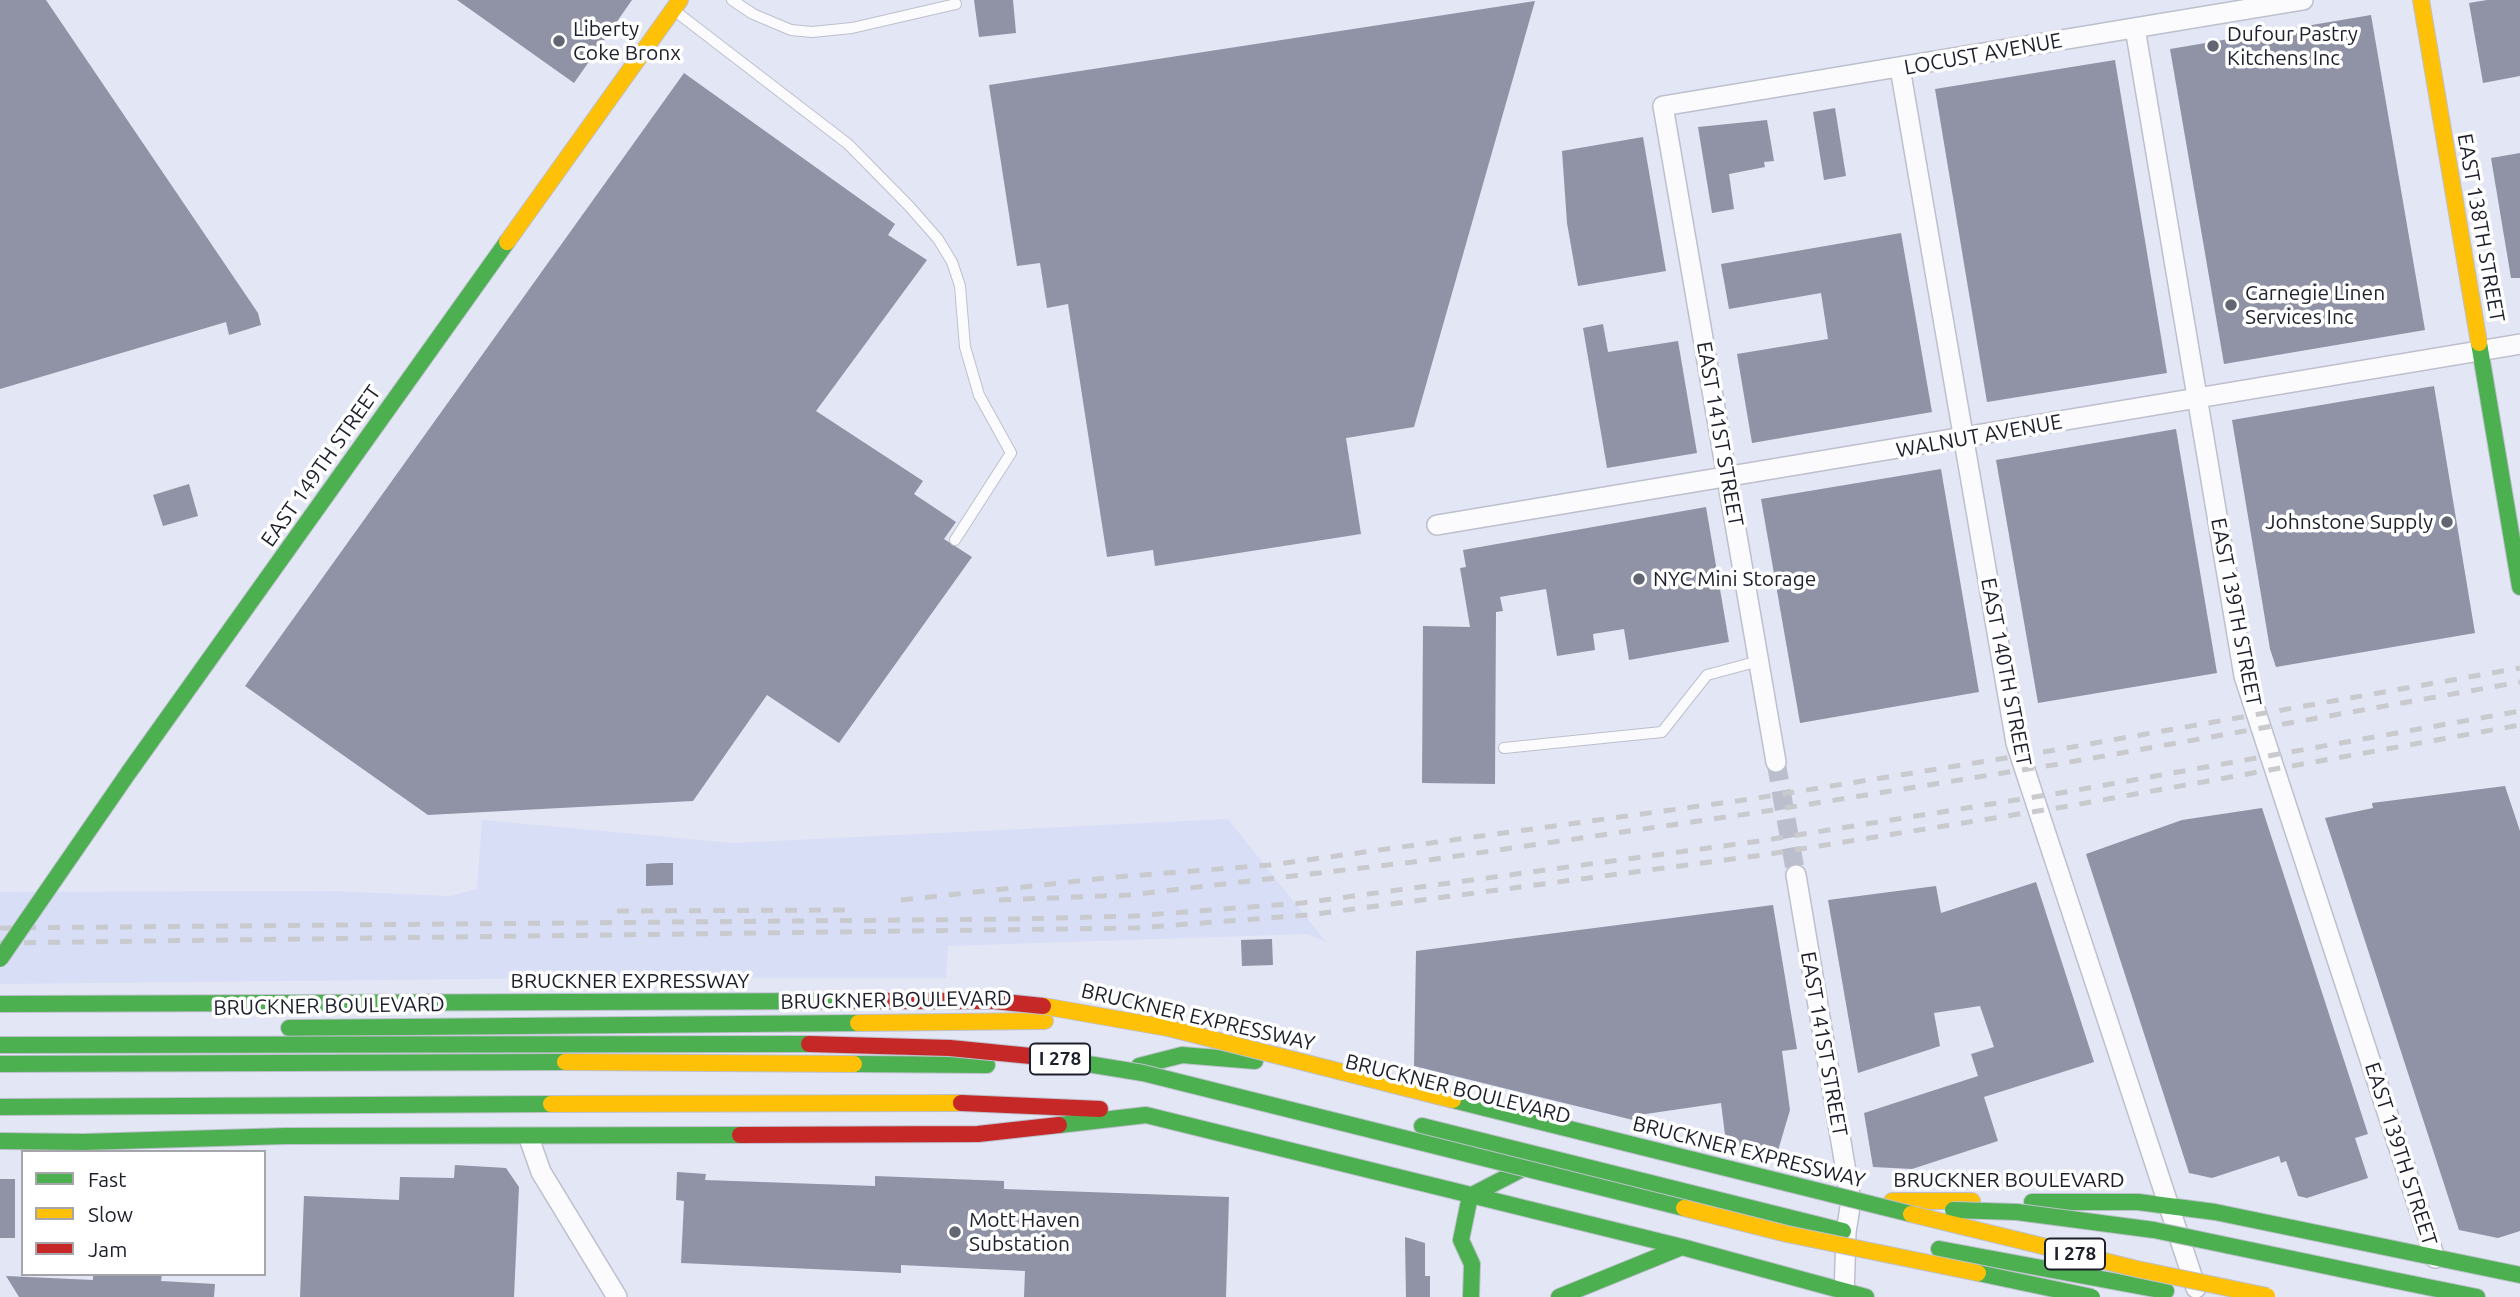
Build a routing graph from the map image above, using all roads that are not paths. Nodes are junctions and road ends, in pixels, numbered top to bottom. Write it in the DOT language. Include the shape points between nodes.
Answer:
graph roads {
  1 [pos="732,0"];
  2 [pos="2302,0"];
  3 [pos="2421,0"];
  4 [pos="956,4"];
  5 [pos="677,5"];
  6 [pos="2135,28"];
  7 [pos="1900,68"];
  8 [pos="1663,106"];
  9 [pos="2520,344"];
  10 [pos="2481,351"];
  11 [pos="2198,399"];
  12 [pos="1964,439"];
  13 [pos="1727,478"];
  14 [pos="1437,525"];
  15 [pos="955,540"];
  16 [pos="2520,587"];
  17 [pos="1759,661"];
  18 [pos="1504,748"];
  19 [pos="1776,762"];
  20 [pos="1796,875"];
  21 [pos="0,959"];
  22 [pos="0,1004"];
  23 [pos="610,1024"];
  24 [pos="0,1031"];
  25 [pos="0,1045"];
  26 [pos="1260,1061"];
  27 [pos="757,1063"];
  28 [pos="0,1064"];
  29 [pos="1139,1066"];
  30 [pos="0,1107"];
  31 [pos="1146,1115"];
  32 [pos="529,1138"];
  33 [pos="0,1141"];
  34 [pos="1546,1156"];
  35 [pos="1470,1196"];
  36 [pos="1851,1201"];
  37 [pos="2170,1206"];
  38 [pos="1884,1208"];
  39 [pos="1846,1232"];
  40 [pos="1682,1247"];
  41 [pos="2435,1258"];
  42 [pos="2520,1275"];
  43 [pos="1844,1294"];
  44 [pos="2272,1296"];
  45 [pos="617,1297"];
  46 [pos="1471,1297"];
  47 [pos="1559,1297"];
  48 [pos="1866,1297"];
  49 [pos="2092,1297"];
  50 [pos="2197,1297"];
  51 [pos="2477,1297"];
  1 -- 4 [label="lane" via="791,30 812,32 852,29"];
  2 -- 6 [label="street, LOCUST AVENUE"];
  3 -- 10 [label="main road, EAST 138TH STREET"];
  5 -- 15 [label="lane" via="848,144 909,206 952,262 960,286 965,347 979,395 1011,453"];
  5 -- 21 [label="main road, EAST 149TH STREET, bridge"];
  6 -- 7 [label="street, LOCUST AVENUE"];
  6 -- 11 [label="street, EAST 139TH STREET"];
  7 -- 8 [label="street, LOCUST AVENUE"];
  7 -- 12 [label="street, EAST 140TH STREET"];
  8 -- 13 [label="street, EAST 141ST STREET"];
  9 -- 10 [label="street, WALNUT AVENUE"];
  10 -- 11 [label="street, WALNUT AVENUE"];
  10 -- 16 [label="main road, EAST 138TH STREET"];
  11 -- 12 [label="street, WALNUT AVENUE"];
  11 -- 41 [label="street, EAST 139TH STREET" via="2244,676"];
  12 -- 13 [label="street, WALNUT AVENUE"];
  12 -- 37 [label="street, EAST 140TH STREET" via="2016,743"];
  13 -- 14 [label="street, WALNUT AVENUE"];
  13 -- 17 [label="street, EAST 141ST STREET"];
  17 -- 18 [label="lane" via="1707,675 1662,733"];
  17 -- 19 [label="street, EAST 141ST STREET"];
  20 -- 36 [label="street, EAST 141ST STREET"];
  22 -- 38 [label="main road, BRUCKNER EXPRESSWAY / I 278, bridge" via="994,1001 1045,1006 1168,1028"];
  23 -- 24 [label="main road, BRUCKNER BOULEVARD"];
  23 -- 26 [label="main road, BRUCKNER BOULEVARD" via="1053,1021 1133,1031"];
  23 -- 27 [label="main road"];
  25 -- 49 [label="main road, I 278, bridge" via="754,1043 1031,1055 1143,1073 1787,1234"];
  26 -- 29 [label="main road" via="1182,1055"];
  26 -- 36 [label="main road, BRUCKNER BOULEVARD" via="1777,1193"];
  27 -- 28 [label="main road, BRUCKNER BOULEVARD"];
  27 -- 29 [label="main road, BRUCKNER BOULEVARD"];
  29 -- 34 [label="main road, BRUCKNER BOULEVARD" via="1222,1076"];
  30 -- 31 [label="main road" via="967,1103 1077,1106"];
  31 -- 32 [label="main road" via="978,1134"];
  31 -- 35 [label="main road"];
  32 -- 33 [label="main road"];
  32 -- 45 [label="street" via="541,1172"];
  34 -- 35 [label="main road"];
  34 -- 39 [label="main road, BRUCKNER BOULEVARD"];
  35 -- 40 [label="main road"];
  35 -- 46 [label="main road" via="1461,1240 1472,1264"];
  36 -- 37 [label="main road, BRUCKNER BOULEVARD"];
  36 -- 39 [label="street, EAST 141ST STREET"];
  37 -- 41 [label="main road, BRUCKNER BOULEVARD"];
  37 -- 50 [label="street, EAST 140TH STREET"];
  38 -- 44 [label="main road, BRUCKNER EXPRESSWAY / I 278, bridge" via="2137,1269"];
  38 -- 51 [label="main road, bridge" via="2017,1212 2123,1225"];
  39 -- 43 [label="street, EAST 141ST STREET"];
  39 -- 50 [label="main road, BRUCKNER BOULEVARD"];
  40 -- 43 [label="main road"];
  40 -- 47 [label="main road"];
  41 -- 42 [label="main road, BRUCKNER BOULEVARD"];
  43 -- 48 [label="main road"];
}
